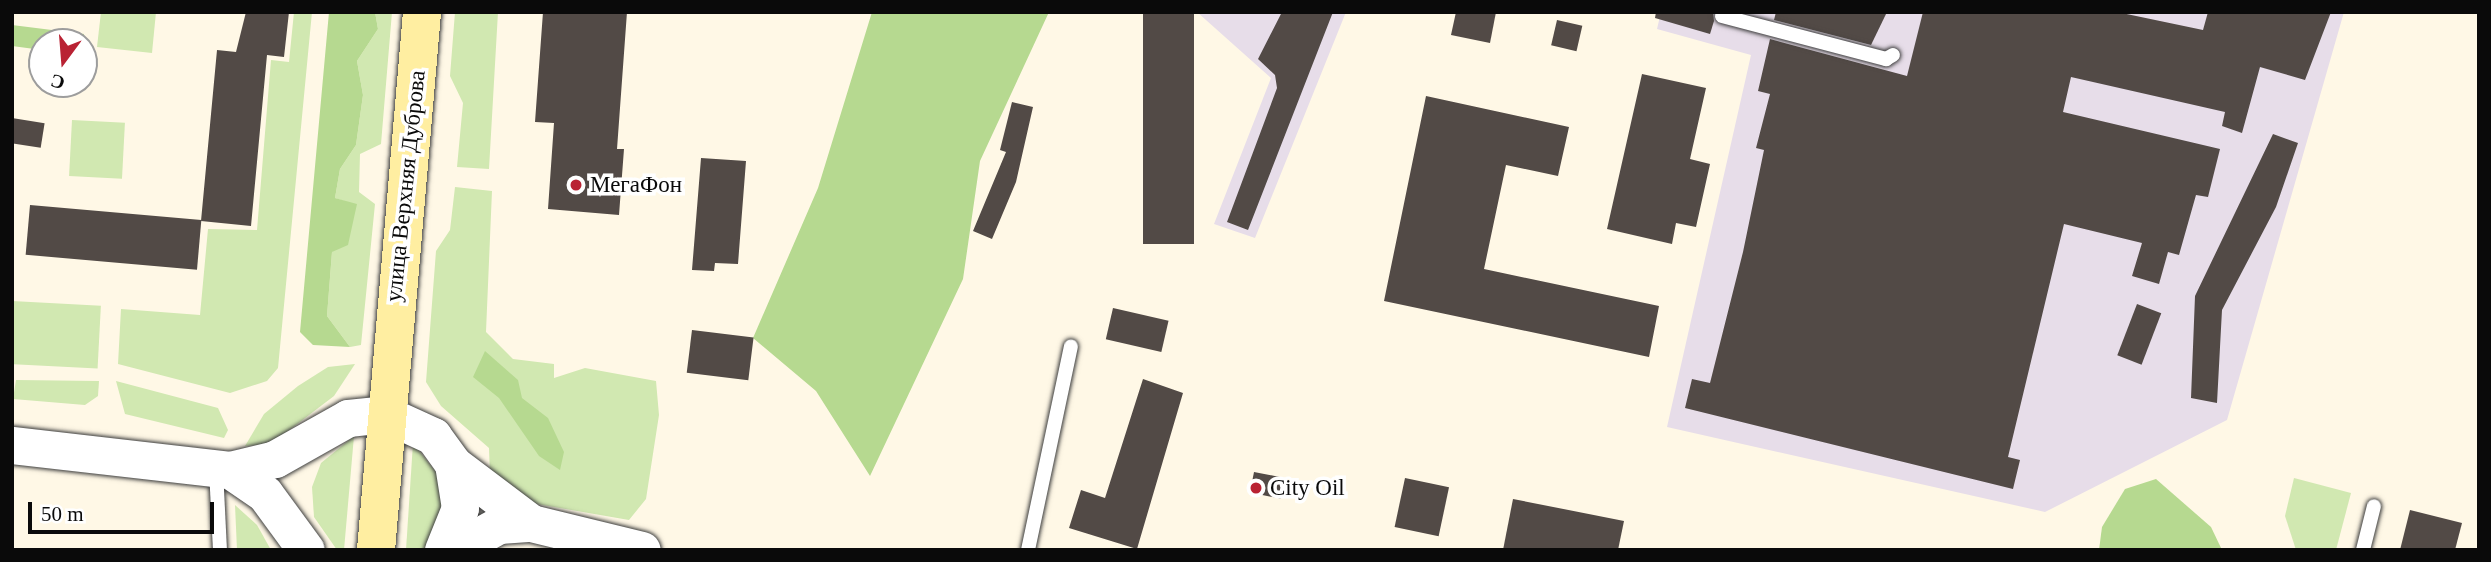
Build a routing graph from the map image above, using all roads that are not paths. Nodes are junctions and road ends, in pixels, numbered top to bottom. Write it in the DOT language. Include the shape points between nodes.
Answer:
graph roads {
  1 [pos="422,12"];
  2 [pos="1722,16"];
  3 [pos="1893,55"];
  4 [pos="1071,346"];
  5 [pos="389,359"];
  6 [pos="385,414"];
  7 [pos="321,433"];
  8 [pos="12,445"];
  9 [pos="443,450"];
  10 [pos="223,469"];
  11 [pos="2374,506"];
  12 [pos="531,523"];
  13 [pos="303,544"];
  14 [pos="219,550"];
  15 [pos="376,550"];
  16 [pos="443,550"];
  17 [pos="454,550"];
  18 [pos="642,550"];
  19 [pos="1028,550"];
  20 [pos="2363,550"];
  1 -- 5 [label="main road, улица Верхняя Дуброва"];
  2 -- 3 [label="lane" via="1886,59"];
  4 -- 19 [label="lane"];
  5 -- 6 [label="main road, улица Верхняя Дуброва"];
  5 -- 7 [label="street, улица Верхняя Дуброва" via="358,403"];
  5 -- 9 [label="street"];
  6 -- 7 [label="street"];
  6 -- 9 [label="street"];
  6 -- 15 [label="main road, улица Верхняя Дуброва"];
  7 -- 10 [label="street"];
  7 -- 13 [label="street, улица Верхняя Дуброва" via="296,466 289,500"];
  8 -- 10 [label="street"];
  9 -- 12 [label="street"];
  9 -- 16 [label="street" via="460,508"];
  10 -- 13 [label="street" via="265,494"];
  10 -- 14 [label="lane"];
  11 -- 20 [label="lane"];
  12 -- 17 [label="street" via="499,525"];
  12 -- 18 [label="street"];
}
